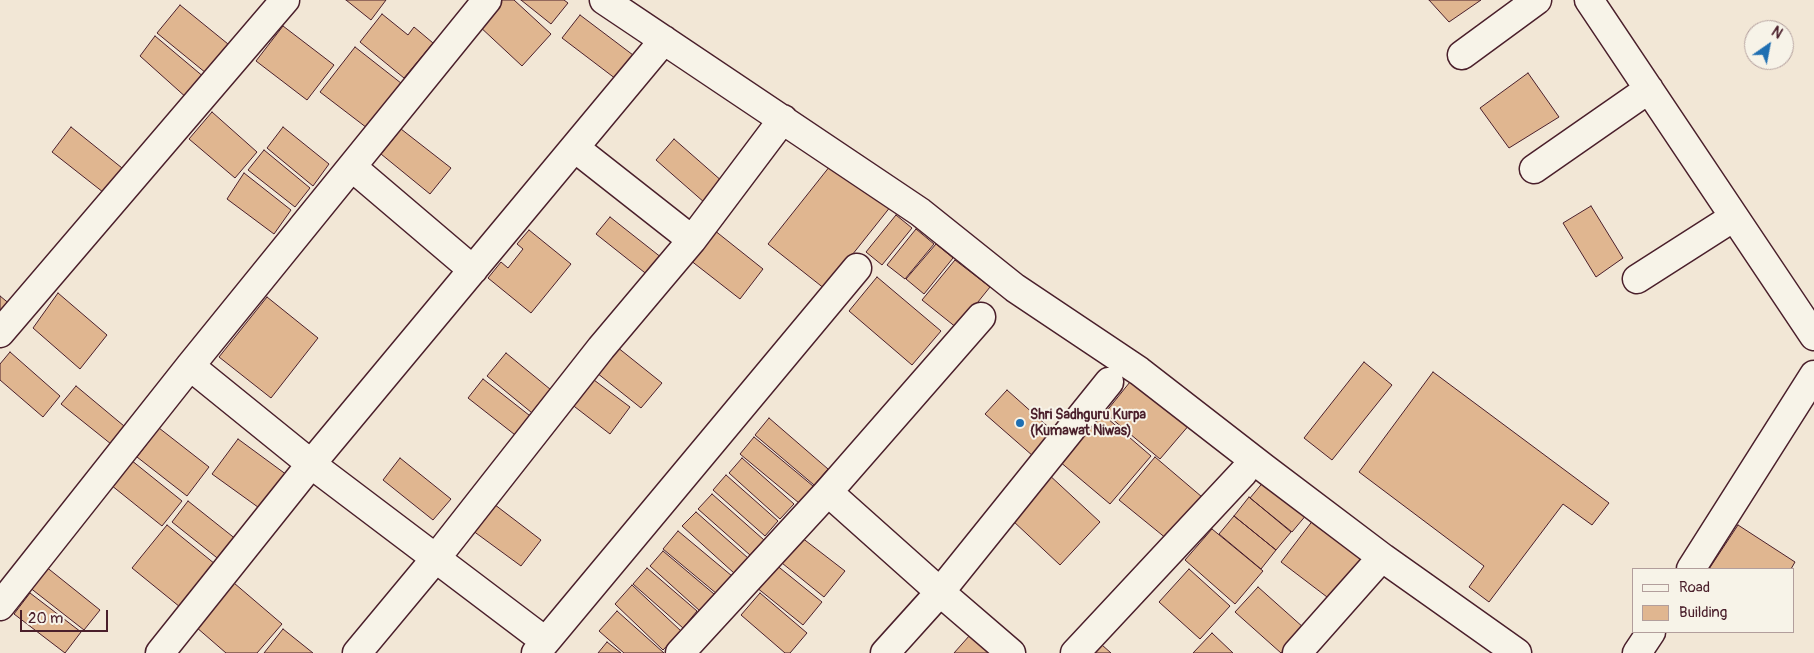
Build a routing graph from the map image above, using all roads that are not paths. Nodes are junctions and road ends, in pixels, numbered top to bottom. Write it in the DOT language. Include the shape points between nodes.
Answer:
graph roads {
  1 [pos="285,0"];
  2 [pos="487,0"];
  3 [pos="604,0"];
  4 [pos="1537,0"];
  5 [pos="1589,0"];
  6 [pos="664,40"];
  7 [pos="1462,55"];
  8 [pos="1649,89"];
  9 [pos="783,119"];
  10 [pos="574,148"];
  11 [pos="352,167"];
  12 [pos="1534,169"];
  13 [pos="1734,217"];
  14 [pos="692,240"];
  15 [pos="857,268"];
  16 [pos="473,270"];
  17 [pos="1637,279"];
  18 [pos="982,316"];
  19 [pos="0,333"];
  20 [pos="1814,336"];
  21 [pos="190,366"];
  22 [pos="1814,375"];
  23 [pos="1109,382"];
  24 [pos="311,464"];
  25 [pos="1243,473"];
  26 [pos="828,492"];
  27 [pos="436,558"];
  28 [pos="1375,565"];
  29 [pos="1692,568"];
  30 [pos="940,592"];
  31 [pos="0,606"];
  32 [pos="1650,633"];
  33 [pos="540,647"];
  34 [pos="1499,648"];
  35 [pos="160,653"];
  36 [pos="357,653"];
  37 [pos="680,653"];
  38 [pos="885,653"];
  39 [pos="1011,653"];
  40 [pos="1075,653"];
  41 [pos="1297,653"];
  42 [pos="1637,653"];
  1 -- 19 [label="street"];
  2 -- 11 [label="street"];
  3 -- 6 [label="street"];
  4 -- 7 [label="street"];
  5 -- 8 [label="street"];
  6 -- 9 [label="street"];
  6 -- 10 [label="street"];
  8 -- 12 [label="street"];
  8 -- 13 [label="street"];
  9 -- 14 [label="street"];
  9 -- 34 [label="street" via="920,212 1015,288 1139,371"];
  10 -- 14 [label="street"];
  10 -- 16 [label="street"];
  11 -- 16 [label="street"];
  11 -- 21 [label="street"];
  13 -- 17 [label="street"];
  13 -- 20 [label="street"];
  14 -- 27 [label="street" via="595,356"];
  15 -- 33 [label="street"];
  16 -- 24 [label="street"];
  18 -- 26 [label="street"];
  21 -- 24 [label="street"];
  21 -- 31 [label="street"];
  22 -- 29 [label="street"];
  23 -- 30 [label="street"];
  24 -- 27 [label="street"];
  24 -- 35 [label="street"];
  25 -- 40 [label="street"];
  26 -- 30 [label="street"];
  26 -- 37 [label="street"];
  27 -- 33 [label="street"];
  27 -- 36 [label="street"];
  28 -- 41 [label="street"];
  30 -- 38 [label="street"];
  30 -- 39 [label="street"];
  32 -- 42 [label="street"];
}
